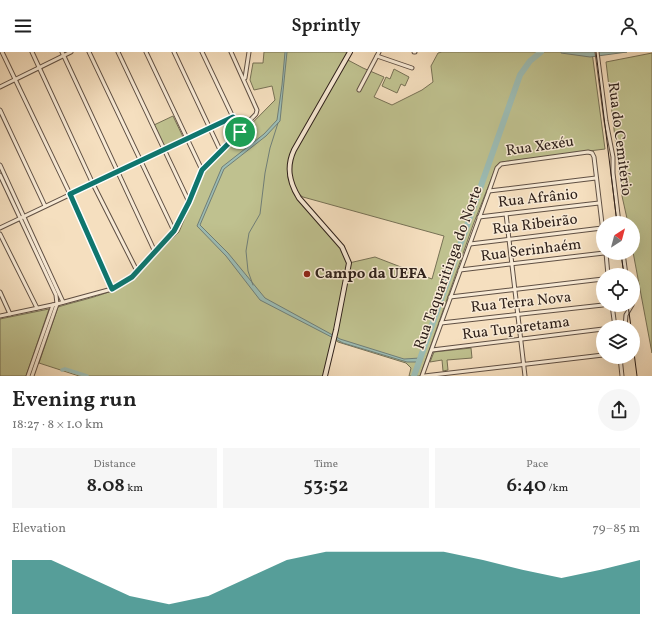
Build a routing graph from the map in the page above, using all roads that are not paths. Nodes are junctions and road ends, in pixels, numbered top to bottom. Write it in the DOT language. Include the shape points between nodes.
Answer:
graph roads {
  1 [pos="2,52"];
  2 [pos="32,52"];
  3 [pos="71,52"];
  4 [pos="89,52"];
  5 [pos="118,52"];
  6 [pos="146,52"];
  7 [pos="174,52"];
  8 [pos="202,52"];
  9 [pos="231,52"];
  10 [pos="249,52"];
  11 [pos="350,52"];
  12 [pos="379,52"];
  13 [pos="597,52"];
  14 [pos="63,54"];
  15 [pos="377,56"];
  16 [pos="39,68"];
  17 [pos="412,68"];
  18 [pos="244,79"];
  19 [pos="15,80"];
  20 [pos="0,87"];
  21 [pos="359,90"];
  22 [pos="0,110"];
  23 [pos="233,117"];
  24 [pos="210,128"];
  25 [pos="240,132"];
  26 [pos="187,139"];
  27 [pos="164,150"];
  28 [pos="221,152"];
  29 [pos="141,161"];
  30 [pos="0,165"];
  31 [pos="498,168"];
  32 [pos="202,170"];
  33 [pos="118,172"];
  34 [pos="0,175"];
  35 [pos="596,178"];
  36 [pos="93,184"];
  37 [pos="489,191"];
  38 [pos="70,194"];
  39 [pos="189,202"];
  40 [pos="599,203"];
  41 [pos="45,206"];
  42 [pos="506,214"];
  43 [pos="601,216"];
  44 [pos="618,216"];
  45 [pos="22,217"];
  46 [pos="479,217"];
  47 [pos="0,228"];
  48 [pos="596,229"];
  49 [pos="174,231"];
  50 [pos="0,234"];
  51 [pos="508,239"];
  52 [pos="470,244"];
  53 [pos="155,252"];
  54 [pos="596,254"];
  55 [pos="512,265"];
  56 [pos="460,270"];
  57 [pos="137,271"];
  58 [pos="596,280"];
  59 [pos="112,289"];
  60 [pos="514,290"];
  61 [pos="0,292"];
  62 [pos="450,297"];
  63 [pos="63,302"];
  64 [pos="55,305"];
  65 [pos="596,306"];
  66 [pos="37,308"];
  67 [pos="10,314"];
  68 [pos="518,315"];
  69 [pos="0,316"];
  70 [pos="441,323"];
  71 [pos="596,330"];
  72 [pos="520,339"];
  73 [pos="432,350"];
  74 [pos="596,356"];
  75 [pos="523,364"];
  76 [pos="621,364"];
  77 [pos="28,376"];
  78 [pos="32,376"];
  79 [pos="325,376"];
  80 [pos="423,376"];
  81 [pos="525,376"];
  82 [pos="622,376"];
  1 -- 19 [label="street"];
  2 -- 16 [label="street"];
  3 -- 14 [label="street"];
  4 -- 29 [label="street"];
  5 -- 27 [label="street"];
  6 -- 26 [label="street"];
  7 -- 24 [label="street"];
  8 -- 23 [label="street"];
  9 -- 18 [label="street"];
  10 -- 18 [label="street"];
  11 -- 79 [label="main road" via="294,150 289,168 289,177 294,189 342,247 349,261"];
  12 -- 15 [label="street"];
  13 -- 44 [label="street, Rua do Cemitério" via="606,121 614,157 613,173"];
  14 -- 16 [label="street"];
  14 -- 33 [label="street"];
  15 -- 17 [label="street"];
  15 -- 21 [label="street"];
  16 -- 19 [label="street"];
  16 -- 36 [label="street"];
  18 -- 25 [label="street" via="257,112"];
  19 -- 20 [label="street"];
  19 -- 38 [label="street"];
  22 -- 41 [label="street"];
  23 -- 24 [label="street"];
  23 -- 25 [label="street"];
  24 -- 26 [label="street"];
  24 -- 28 [label="street"];
  25 -- 28 [label="street"];
  26 -- 27 [label="street"];
  26 -- 32 [label="street"];
  27 -- 29 [label="street"];
  27 -- 39 [label="street"];
  28 -- 32 [label="street"];
  29 -- 33 [label="street"];
  29 -- 49 [label="street"];
  30 -- 45 [label="street"];
  31 -- 35 [label="street, Rua Xexéu" via="503,163 588,152 594,157"];
  31 -- 37 [label="street, Rua Taquaritinga do Norte"];
  32 -- 39 [label="street"];
  33 -- 36 [label="street"];
  33 -- 53 [label="street"];
  34 -- 45 [label="street"];
  35 -- 37 [label="street"];
  35 -- 40 [label="street"];
  36 -- 38 [label="street"];
  36 -- 57 [label="street"];
  37 -- 46 [label="street, Rua Taquaritinga do Norte"];
  38 -- 41 [label="street"];
  38 -- 59 [label="street"];
  39 -- 49 [label="street"];
  40 -- 42 [label="street, Rua Afrânio"];
  40 -- 43 [label="street"];
  41 -- 45 [label="street"];
  42 -- 46 [label="street, Rua Afrânio"];
  42 -- 51 [label="street"];
  45 -- 47 [label="street"];
  45 -- 63 [label="street"];
  45 -- 64 [label="street" via="56,295"];
  46 -- 52 [label="street, Rua Taquaritinga do Norte"];
  48 -- 51 [label="street, Rua Ribeirão"];
  49 -- 53 [label="street"];
  50 -- 66 [label="street"];
  51 -- 52 [label="street, Rua Ribeirão"];
  51 -- 55 [label="street"];
  52 -- 56 [label="street, Rua Taquaritinga do Norte"];
  53 -- 57 [label="street"];
  54 -- 55 [label="street, Rua Serinhaém"];
  55 -- 56 [label="street, Rua Serinhaém"];
  55 -- 60 [label="street"];
  56 -- 62 [label="street, Rua Taquaritinga do Norte"];
  57 -- 59 [label="street"];
  58 -- 60 [label="street"];
  59 -- 63 [label="street"];
  60 -- 62 [label="street"];
  60 -- 68 [label="street"];
  61 -- 67 [label="street"];
  62 -- 70 [label="street, Rua Taquaritinga do Norte"];
  63 -- 64 [label="street"];
  64 -- 66 [label="street"];
  64 -- 77 [label="street"];
  64 -- 78 [label="street"];
  65 -- 68 [label="street, Rua Terra Nova"];
  66 -- 67 [label="street"];
  67 -- 69 [label="street"];
  68 -- 70 [label="street, Rua Terra Nova"];
  68 -- 72 [label="street"];
  70 -- 73 [label="street, Rua Taquaritinga do Norte"];
  71 -- 72 [label="street, Rua Tuparetama"];
  72 -- 73 [label="street, Rua Tuparetama"];
  72 -- 75 [label="street"];
  73 -- 80 [label="street, Rua Taquaritinga do Norte"];
  74 -- 75 [label="street"];
  75 -- 80 [label="street"];
  75 -- 81 [label="street"];
  76 -- 82 [label="street"];
}
